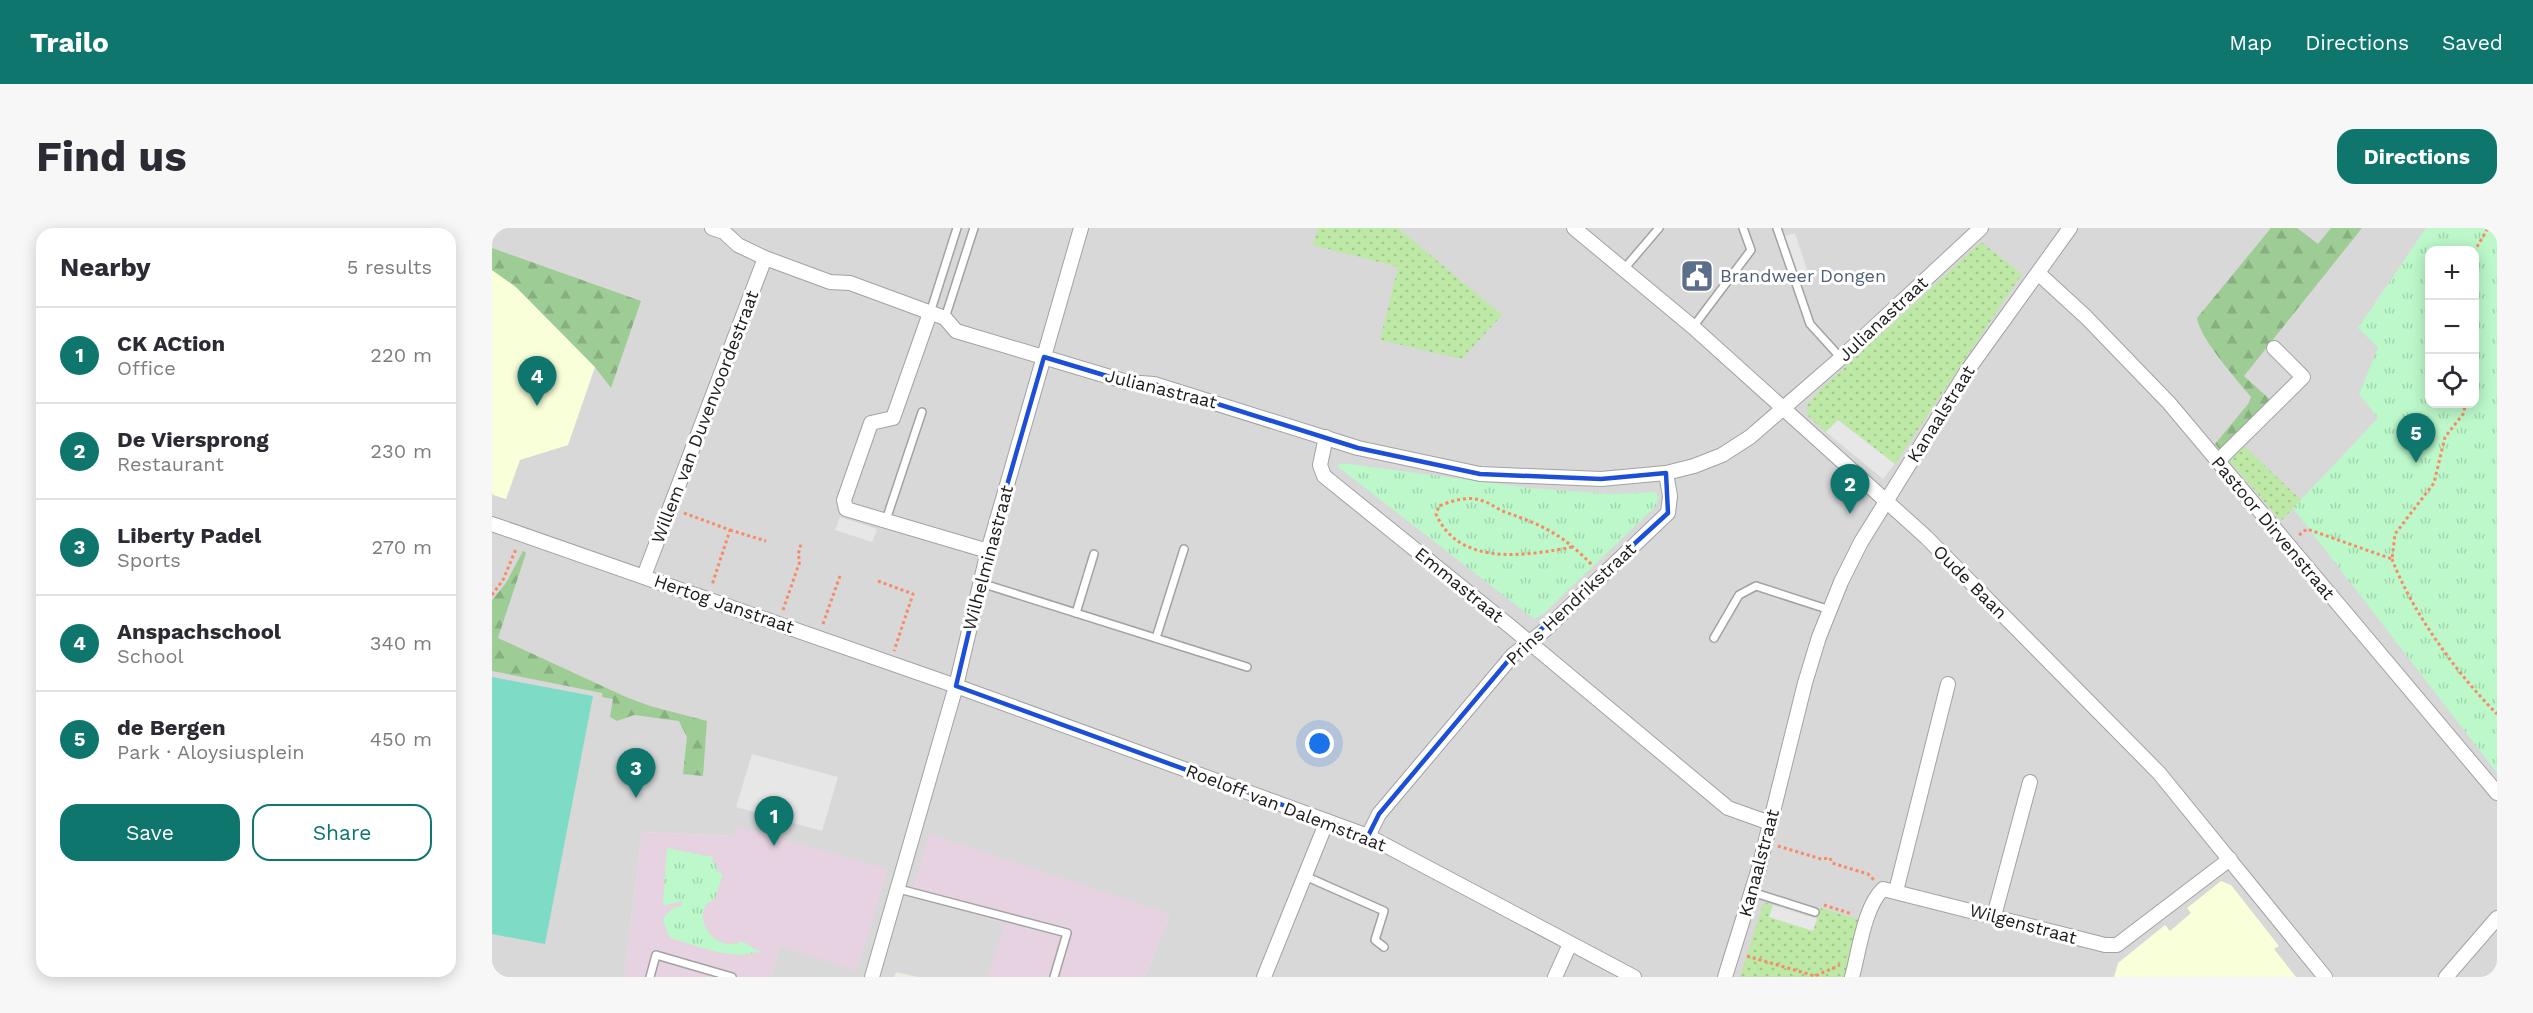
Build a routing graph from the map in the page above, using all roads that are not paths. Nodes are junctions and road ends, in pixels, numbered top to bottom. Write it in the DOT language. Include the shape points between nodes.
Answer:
graph roads {
  1 [pos="712,228"];
  2 [pos="957,228"];
  3 [pos="974,228"];
  4 [pos="1081,228"];
  5 [pos="1574,228"];
  6 [pos="1659,228"];
  7 [pos="1743,228"];
  8 [pos="1777,228"];
  9 [pos="1981,228"];
  10 [pos="2070,228"];
  11 [pos="765,258"];
  12 [pos="1624,269"];
  13 [pos="2038,273"];
  14 [pos="930,313"];
  15 [pos="945,318"];
  16 [pos="1693,327"];
  17 [pos="2274,348"];
  18 [pos="1044,357"];
  19 [pos="1841,358"];
  20 [pos="1783,410"];
  21 [pos="922,412"];
  22 [pos="1326,437"];
  23 [pos="2218,461"];
  24 [pos="1666,473"];
  25 [pos="1886,501"];
  26 [pos="886,520"];
  27 [pos="492,524"];
  28 [pos="1184,549"];
  29 [pos="988,551"];
  30 [pos="1094,554"];
  31 [pos="644,576"];
  32 [pos="980,583"];
  33 [pos="1830,610"];
  34 [pos="1076,613"];
  35 [pos="1156,638"];
  36 [pos="1714,638"];
  37 [pos="1528,642"];
  38 [pos="1247,667"];
  39 [pos="1948,684"];
  40 [pos="956,686"];
  41 [pos="2030,782"];
  42 [pos="2497,793"];
  43 [pos="1328,821"];
  44 [pos="1770,823"];
  45 [pos="1368,836"];
  46 [pos="2230,859"];
  47 [pos="1305,876"];
  48 [pos="898,888"];
  49 [pos="1890,890"];
  50 [pos="1752,892"];
  51 [pos="1815,912"];
  52 [pos="1994,916"];
  53 [pos="2497,918"];
  54 [pos="1570,944"];
  55 [pos="1384,947"];
  56 [pos="650,977"];
  57 [pos="732,977"];
  58 [pos="872,977"];
  59 [pos="1054,977"];
  60 [pos="1264,977"];
  61 [pos="1555,977"];
  62 [pos="1634,977"];
  63 [pos="1725,977"];
  64 [pos="1852,977"];
  65 [pos="2325,977"];
  66 [pos="2446,977"];
  1 -- 11 [label="street, Julianastraat"];
  2 -- 14 [label="lane"];
  3 -- 15 [label="lane"];
  4 -- 18 [label="street, Wilhelminastraat"];
  5 -- 12 [label="street, Oude Baan"];
  6 -- 12 [label="lane"];
  7 -- 16 [label="lane" via="1751,250"];
  8 -- 19 [label="lane" via="1810,324"];
  9 -- 19 [label="street, Julianastraat"];
  10 -- 13 [label="street, Kanaalstraat"];
  11 -- 14 [label="street, Julianastraat" via="830,282 850,283"];
  11 -- 31 [label="street, Willem van Duvenvoordestraat"];
  12 -- 16 [label="street, Oude Baan"];
  13 -- 23 [label="street, Pastoor Dirvenstraat" via="2169,403"];
  13 -- 25 [label="street, Kanaalstraat" via="1967,371"];
  14 -- 15 [label="street, Julianastraat"];
  14 -- 26 [label="street" via="893,418 871,423 844,500 846,509"];
  15 -- 18 [label="street, Julianastraat" via="956,331"];
  16 -- 20 [label="street, Oude Baan"];
  17 -- 23 [label="street" via="2302,377"];
  18 -- 22 [label="street, Julianastraat" via="1127,382 1154,384"];
  18 -- 29 [label="street, Wilhelminastraat"];
  19 -- 20 [label="street, Julianastraat"];
  20 -- 24 [label="street" via="1722,455"];
  20 -- 25 [label="street, Oude Baan"];
  21 -- 26 [label="lane"];
  22 -- 24 [label="street, Julianastraat" via="1358,448 1480,474 1601,480"];
  22 -- 37 [label="street, Emmastraat" via="1320,465 1324,476"];
  23 -- 42 [label="street, Pastoor Dirvenstraat"];
  24 -- 37 [label="street, Prins Hendrikstraat" via="1668,513"];
  25 -- 33 [label="street, Kanaalstraat" via="1861,542"];
  25 -- 46 [label="street, Oude Baan" via="2159,773"];
  26 -- 29 [label="street"];
  27 -- 31 [label="street, Hertog Janstraat"];
  28 -- 35 [label="lane"];
  29 -- 32 [label="street, Wilhelminastraat"];
  30 -- 34 [label="lane"];
  31 -- 40 [label="street, Hertog Janstraat"];
  32 -- 34 [label="lane"];
  32 -- 40 [label="street, Wilhelminastraat"];
  33 -- 36 [label="lane" via="1756,586 1739,595"];
  33 -- 44 [label="street, Kanaalstraat" via="1805,683"];
  34 -- 35 [label="lane"];
  35 -- 38 [label="lane"];
  37 -- 44 [label="street, Emmastraat" via="1728,808"];
  37 -- 45 [label="street, Prins Hendrikstraat" via="1379,814"];
  39 -- 49 [label="street"];
  40 -- 43 [label="street, Roeloff van Dalemstraat"];
  40 -- 48 [label="street, Wilhelminastraat"];
  41 -- 52 [label="street"];
  43 -- 45 [label="street, Roeloff van Dalemstraat"];
  43 -- 47 [label="street"];
  44 -- 50 [label="street, Kanaalstraat"];
  45 -- 54 [label="street, Roeloff van Dalemstraat"];
  46 -- 52 [label="street, Wilgenstraat" via="2117,945"];
  46 -- 65 [label="street, Oude Baan"];
  47 -- 55 [label="lane" via="1384,911 1375,940"];
  47 -- 60 [label="street"];
  48 -- 58 [label="street, Wilhelminastraat"];
  48 -- 59 [label="lane" via="1066,933"];
  49 -- 52 [label="street, Wilgenstraat"];
  49 -- 64 [label="street" via="1876,896"];
  50 -- 51 [label="lane"];
  50 -- 63 [label="street, Kanaalstraat"];
  53 -- 66 [label="street"];
  54 -- 61 [label="street"];
  54 -- 62 [label="street, Roeloff van Dalemstraat"];
  56 -- 57 [label="lane" via="656,955"];
}
